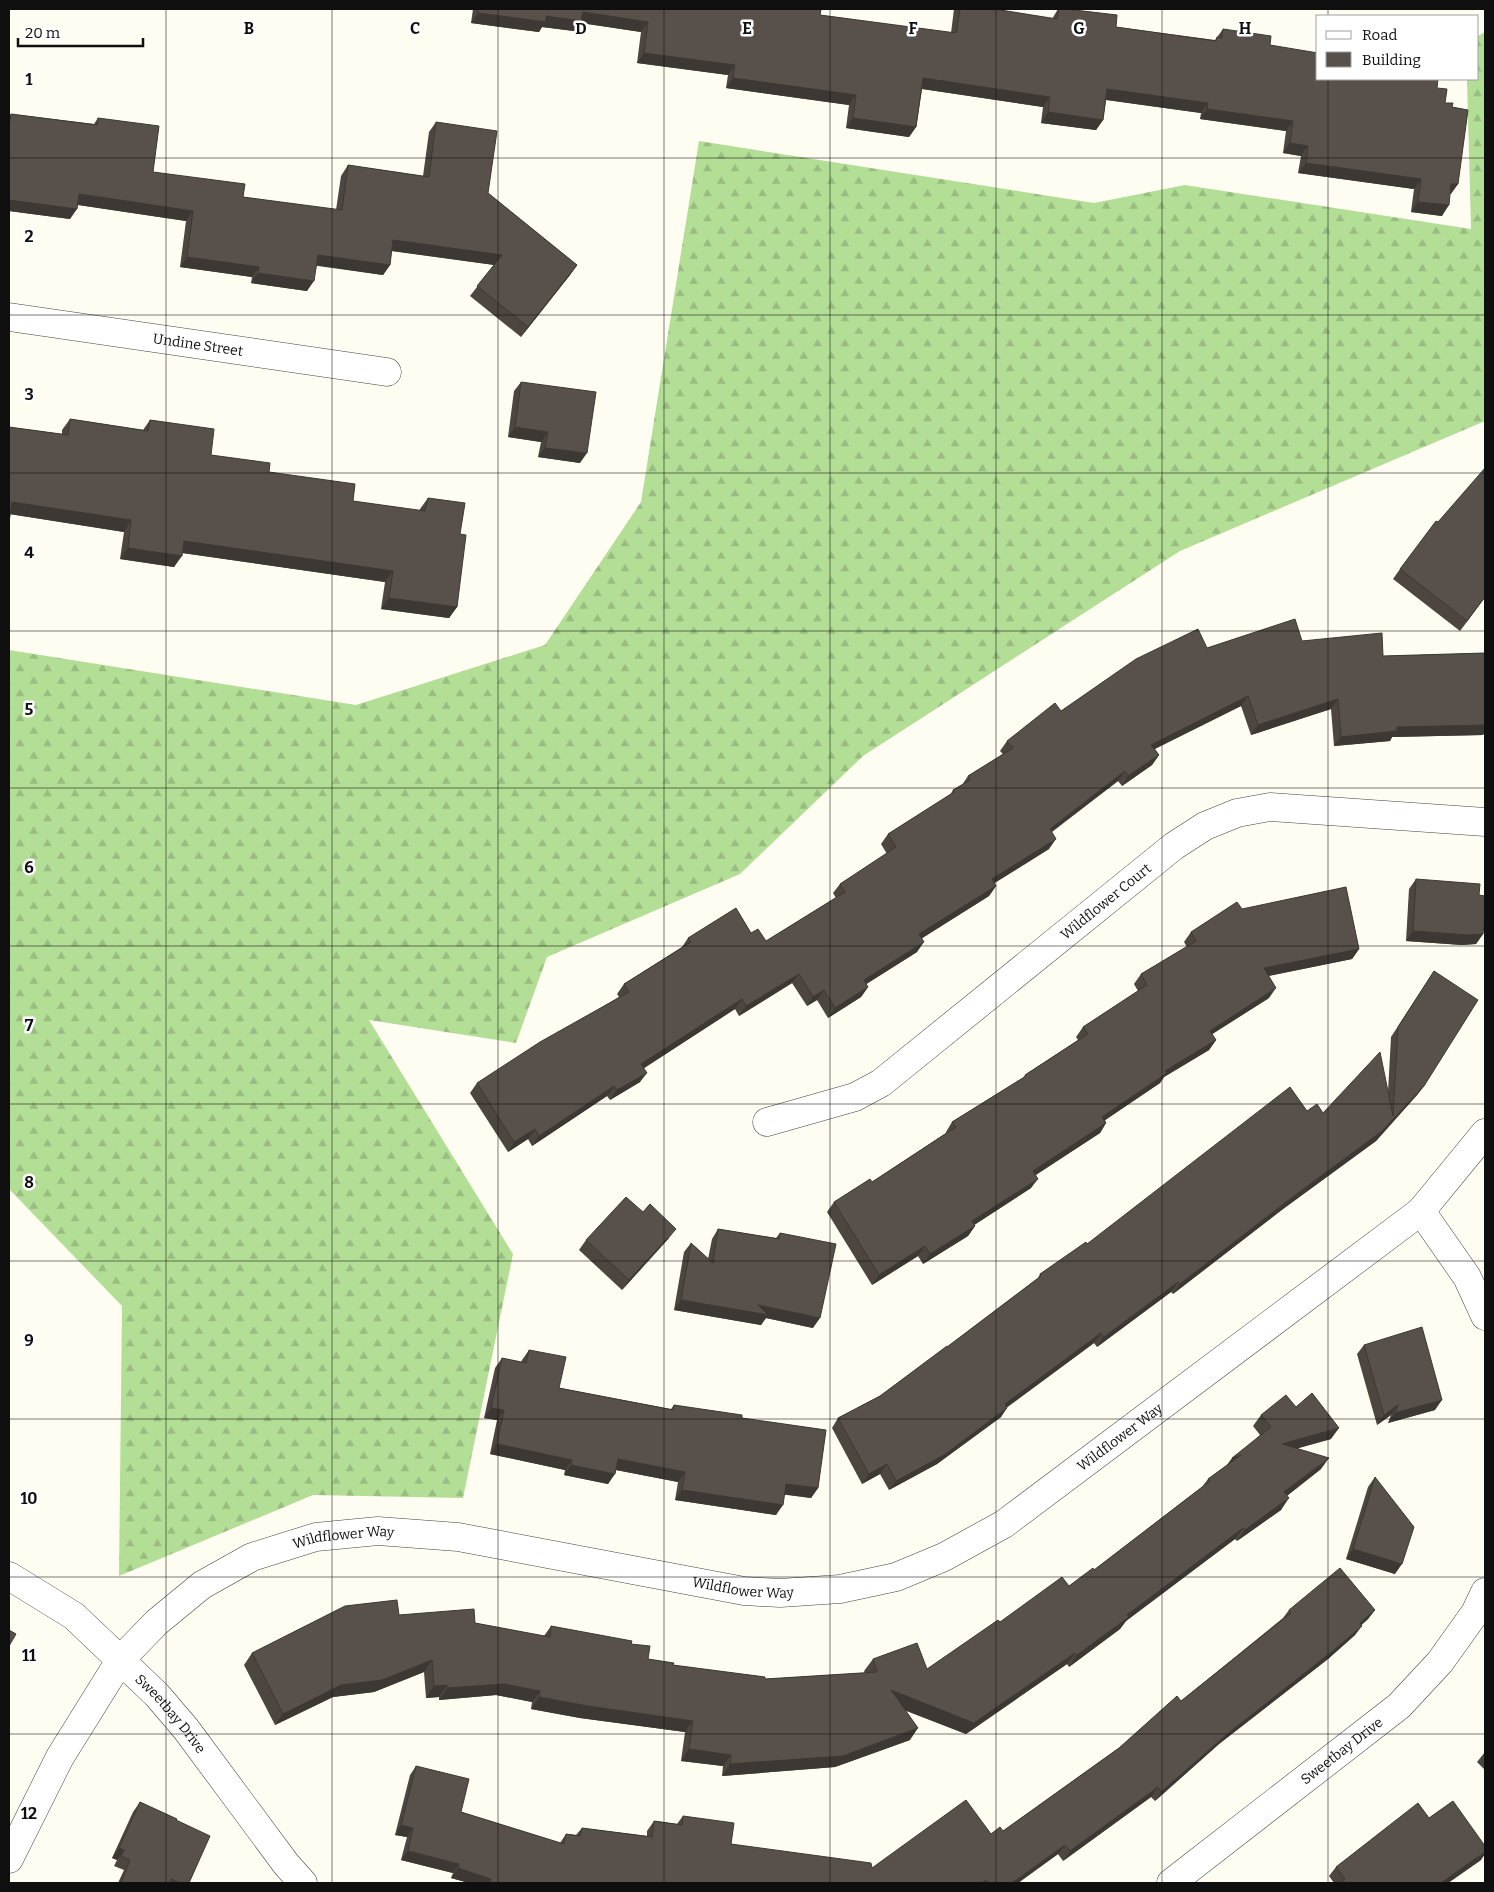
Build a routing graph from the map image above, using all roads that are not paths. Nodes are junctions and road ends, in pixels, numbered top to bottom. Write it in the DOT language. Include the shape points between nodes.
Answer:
graph roads {
  1 [pos="9,317"];
  2 [pos="388,372"];
  3 [pos="1485,822"];
  4 [pos="767,1122"];
  5 [pos="1485,1133"];
  6 [pos="1420,1211"];
  7 [pos="1485,1316"];
  8 [pos="9,1576"];
  9 [pos="1485,1592"];
  10 [pos="121,1659"];
  11 [pos="9,1859"];
  12 [pos="303,1883"];
  13 [pos="1171,1883"];
  1 -- 2 [label="street, Undine Street"];
  3 -- 4 [label="street, Wildflower Court" via="1270,807 1237,812 1205,826 1174,846 881,1083 855,1097"];
  5 -- 6 [label="street, Wildflower Way"];
  6 -- 7 [label="street" via="1467,1277"];
  6 -- 10 [label="street, Wildflower Way" via="1004,1524 896,1577 840,1589 780,1593 744,1591 458,1537 378,1531 316,1537 252,1557 202,1585 157,1622"];
  8 -- 10 [label="street, Sweetbay Drive" via="74,1616"];
  9 -- 13 [label="street, Sweetbay Drive" via="1440,1662 1399,1706"];
  10 -- 11 [label="street, Wildflower Way" via="60,1757"];
  10 -- 12 [label="street, Sweetbay Drive" via="186,1729"];
}
